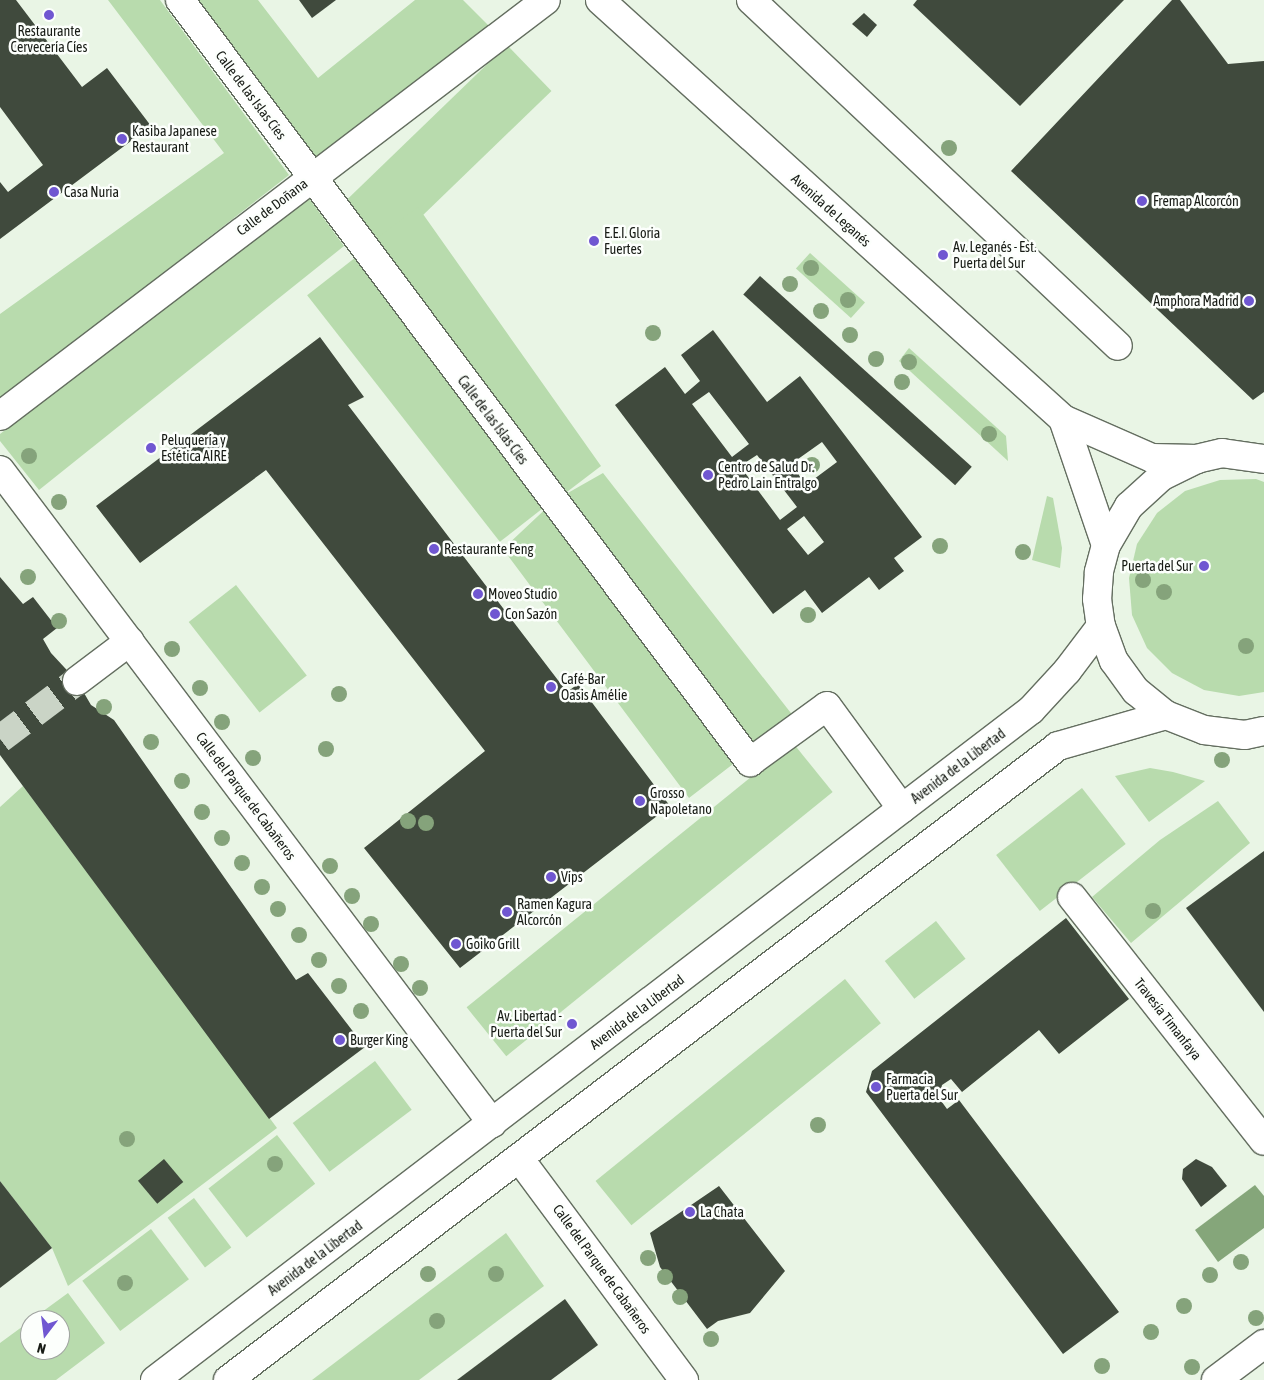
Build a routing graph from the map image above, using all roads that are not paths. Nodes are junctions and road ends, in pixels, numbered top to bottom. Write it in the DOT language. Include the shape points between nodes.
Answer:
graph roads {
  1 [pos="180,0"];
  2 [pos="546,0"];
  3 [pos="600,0"];
  4 [pos="751,0"];
  5 [pos="311,177"];
  6 [pos="1118,346"];
  7 [pos="0,416"];
  8 [pos="1063,419"];
  9 [pos="1197,459"];
  10 [pos="1264,459"];
  11 [pos="0,470"];
  12 [pos="1106,545"];
  13 [pos="1101,626"];
  14 [pos="130,641"];
  15 [pos="76,682"];
  16 [pos="1166,715"];
  17 [pos="1264,731"];
  18 [pos="902,809"];
  19 [pos="1072,897"];
  20 [pos="492,1123"];
  21 [pos="1264,1141"];
  22 [pos="519,1158"];
  23 [pos="1264,1344"];
  24 [pos="155,1380"];
  25 [pos="228,1380"];
  26 [pos="684,1380"];
  27 [pos="1216,1380"];
  1 -- 5 [label="street, Calle de las Islas Cíes"];
  2 -- 5 [label="street, Calle de Doñana"];
  3 -- 8 [label="street, Avenida de Leganés"];
  4 -- 6 [label="street"];
  5 -- 7 [label="street, Calle de Doñana"];
  5 -- 18 [label="street, Calle de las Islas Cíes" via="750,762 827,706"];
  8 -- 9 [label="street, Avenida de Leganés" via="1152,458"];
  8 -- 12 [label="street, Avenida de Leganés"];
  9 -- 10 [label="street" via="1222,453"];
  9 -- 12 [label="street" via="1162,476 1129,506"];
  11 -- 14 [label="street, Calle del Parque de Cabañeros"];
  12 -- 13 [label="street" via="1097,599"];
  13 -- 16 [label="street" via="1114,661 1136,691"];
  13 -- 18 [label="street, Avenida de la Libertad" via="1067,671 1031,710"];
  14 -- 15 [label="street"];
  14 -- 20 [label="street, Calle del Parque de Cabañeros"];
  16 -- 17 [label="street" via="1204,730 1245,735"];
  16 -- 22 [label="street" via="1058,746"];
  18 -- 20 [label="street, Avenida de la Libertad"];
  19 -- 21 [label="street, Travesía Timanfaya"];
  20 -- 24 [label="street, Avenida de la Libertad"];
  22 -- 25 [label="street"];
  22 -- 26 [label="street, Calle del Parque de Cabañeros"];
  23 -- 27 [label="street"];
}
